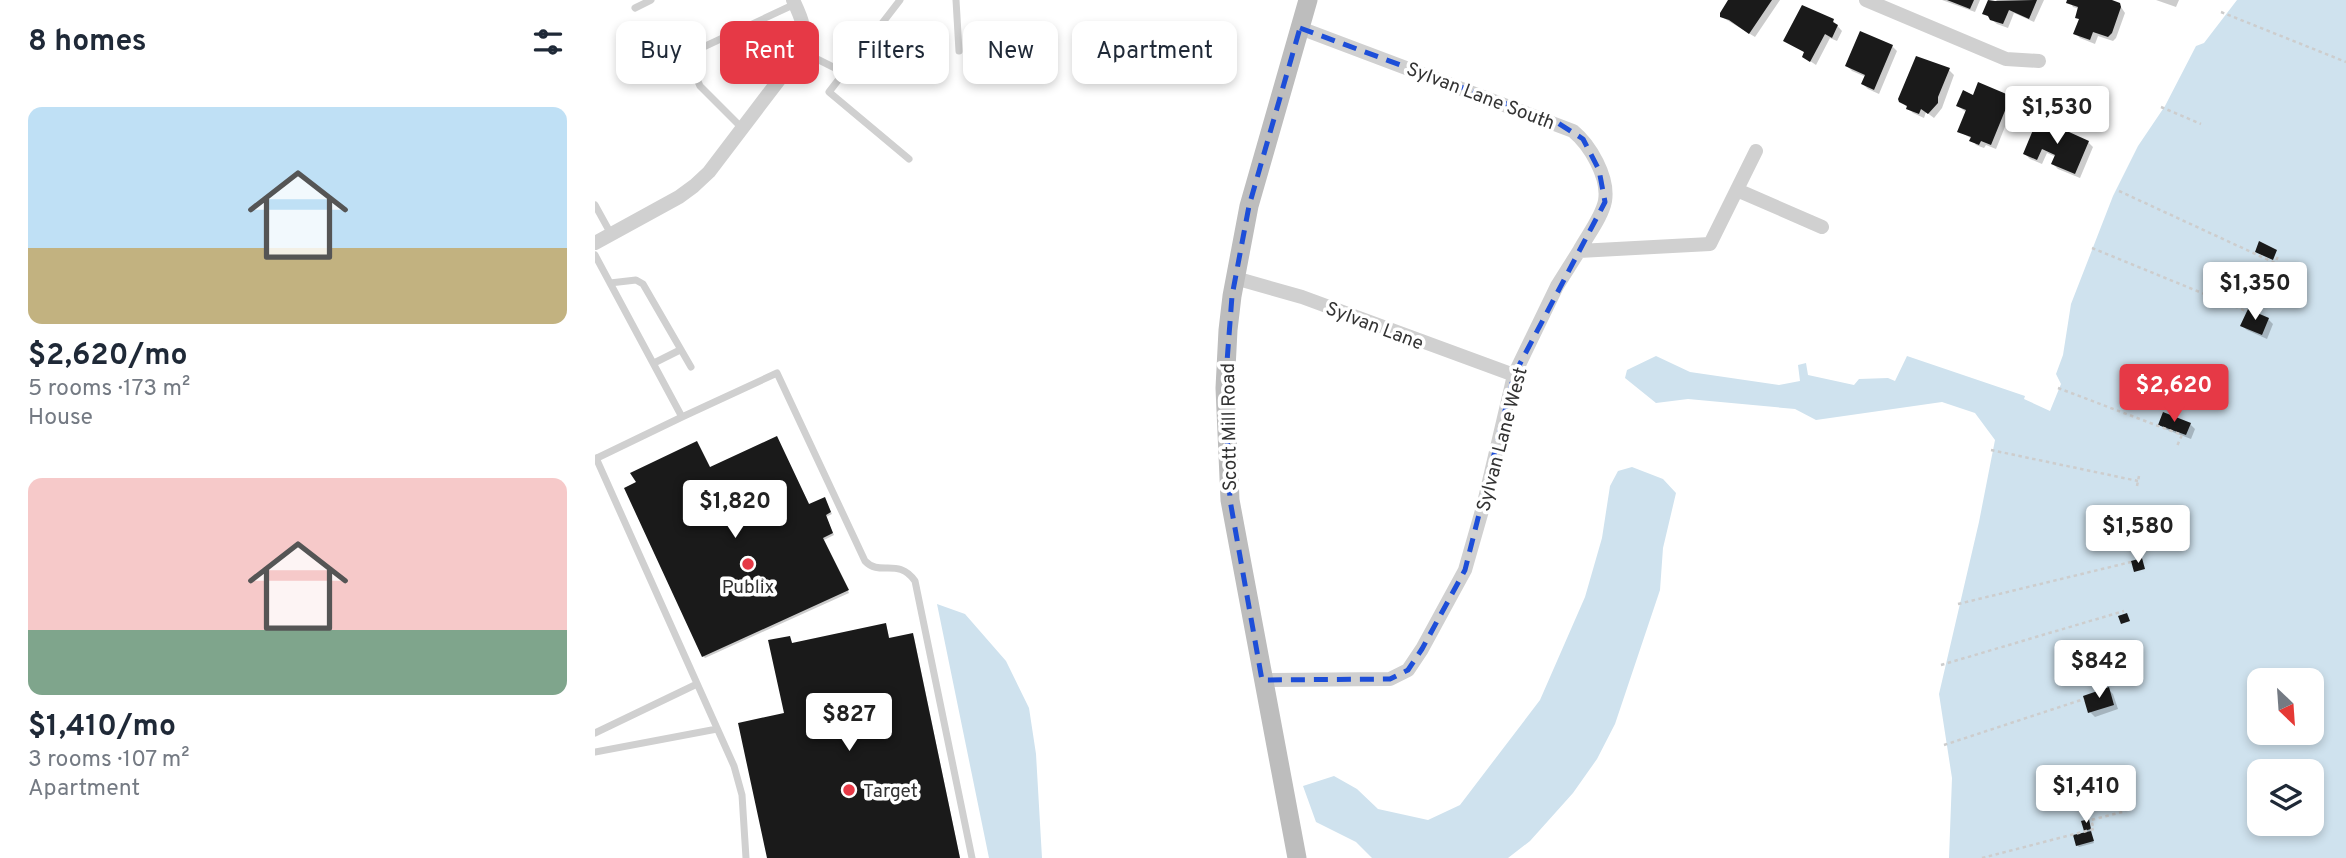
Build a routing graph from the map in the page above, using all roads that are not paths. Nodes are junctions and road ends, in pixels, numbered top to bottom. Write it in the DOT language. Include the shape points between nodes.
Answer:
graph roads {
  1 [pos="651,0"];
  2 [pos="899,0"];
  3 [pos="956,0"];
  4 [pos="1308,0"];
  5 [pos="1866,0"];
  6 [pos="794,2"];
  7 [pos="635,8"];
  8 [pos="802,21"];
  9 [pos="883,21"];
  10 [pos="1300,28"];
  11 [pos="959,51"];
  12 [pos="2039,61"];
  13 [pos="776,84"];
  14 [pos="835,84"];
  15 [pos="742,129"];
  16 [pos="1756,151"];
  17 [pos="909,159"];
  18 [pos="1737,190"];
  19 [pos="595,205"];
  20 [pos="1822,226"];
  21 [pos="611,234"];
  22 [pos="595,243"];
  23 [pos="1579,251"];
  24 [pos="595,256"];
  25 [pos="1235,278"];
  26 [pos="610,283"];
  27 [pos="680,350"];
  28 [pos="654,363"];
  29 [pos="691,367"];
  30 [pos="1514,375"];
  31 [pos="682,417"];
  32 [pos="595,459"];
  33 [pos="1262,680"];
  34 [pos="697,684"];
  35 [pos="717,729"];
  36 [pos="595,733"];
  37 [pos="595,752"];
  38 [pos="746,858"];
  39 [pos="972,858"];
  40 [pos="1297,858"];
  1 -- 7 [label="lane"];
  2 -- 9 [label="lane"];
  3 -- 11 [label="lane"];
  4 -- 10 [label="street, Scott Mill Road"];
  5 -- 12 [label="street" via="2006,59"];
  6 -- 8 [label="street"];
  6 -- 15 [label="lane" via="697,50 689,61 700,86"];
  10 -- 23 [label="street, Sylvan Lane South" via="1573,131 1591,152 1605,186 1605,202"];
  10 -- 25 [label="street, Scott Mill Road" via="1249,206"];
  13 -- 15 [label="street"];
  14 -- 17 [label="lane" via="829,92"];
  15 -- 21 [label="street" via="694,186"];
  16 -- 18 [label="street"];
  18 -- 20 [label="street"];
  18 -- 23 [label="street" via="1710,244"];
  19 -- 21 [label="lane"];
  21 -- 22 [label="street"];
  23 -- 30 [label="street, Sylvan Lane West"];
  24 -- 26 [label="lane"];
  25 -- 30 [label="street, Sylvan Lane" via="1302,297"];
  25 -- 33 [label="street, Scott Mill Road" via="1225,388 1230,500"];
  26 -- 27 [label="lane" via="636,280 643,285"];
  26 -- 28 [label="lane"];
  27 -- 28 [label="lane"];
  27 -- 29 [label="lane"];
  28 -- 31 [label="lane"];
  30 -- 33 [label="street, Sylvan Lane West" via="1465,569 1408,670 1390,679"];
  31 -- 32 [label="lane"];
  31 -- 39 [label="lane" via="777,373 865,561 869,566 900,568 915,581"];
  32 -- 34 [label="lane"];
  33 -- 40 [label="street, Scott Mill Road"];
  34 -- 35 [label="lane"];
  34 -- 36 [label="lane"];
  35 -- 37 [label="lane"];
  35 -- 38 [label="lane" via="739,781"];
}
